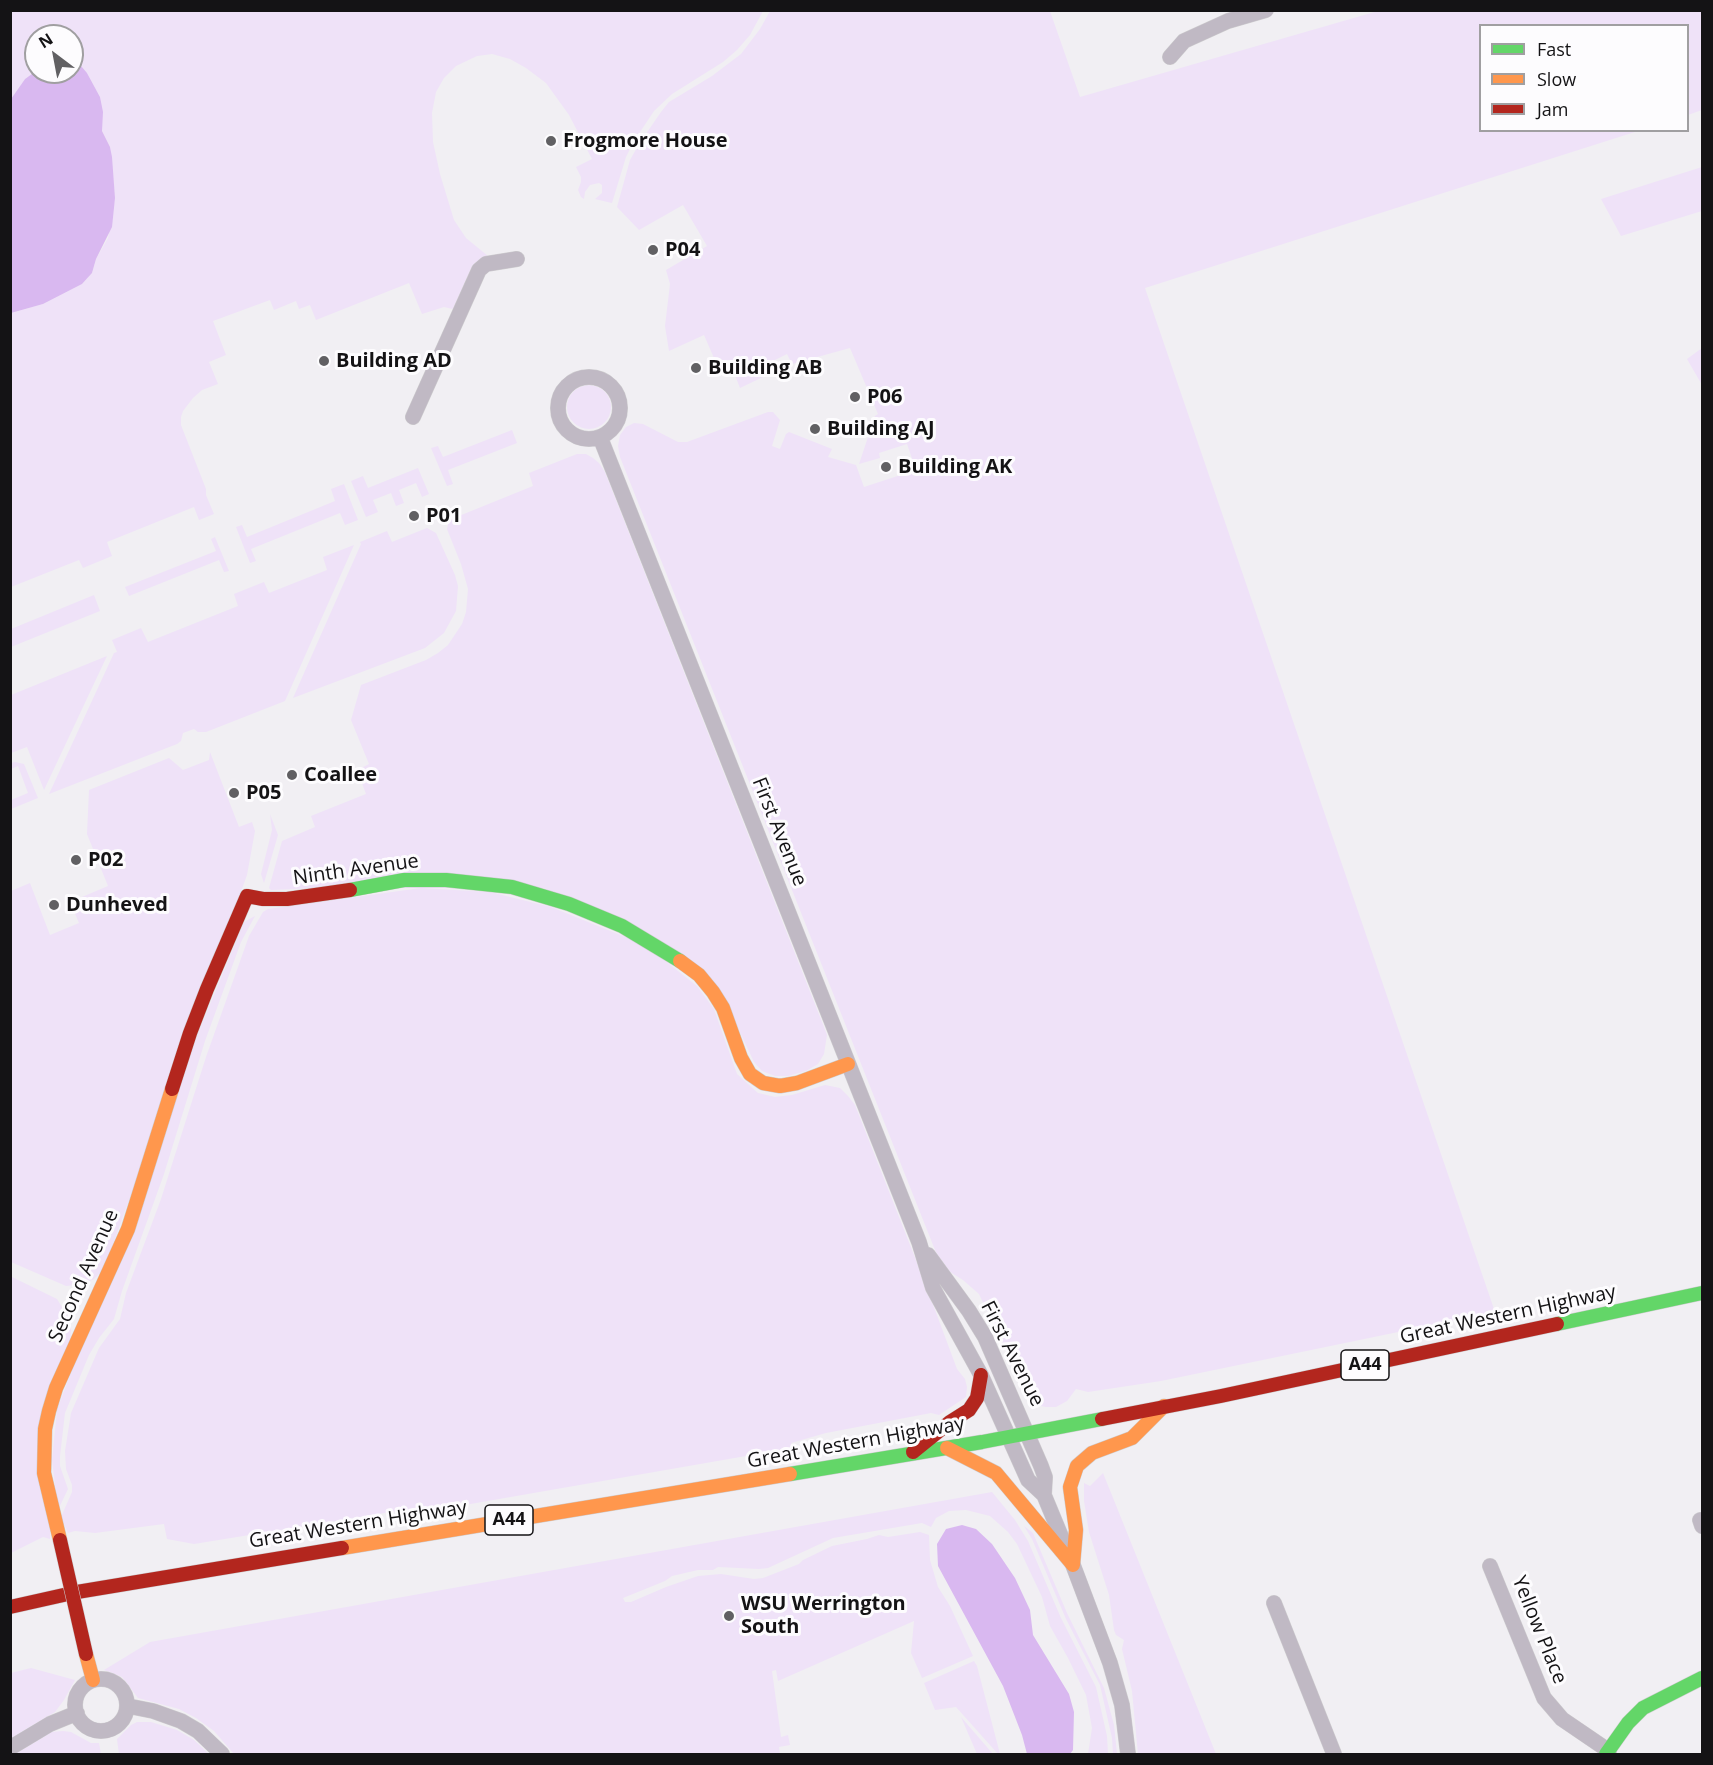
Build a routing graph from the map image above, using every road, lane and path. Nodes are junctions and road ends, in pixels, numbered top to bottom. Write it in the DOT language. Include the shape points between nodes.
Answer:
graph roads {
  1 [pos="1266,10"];
  2 [pos="1170,57"];
  3 [pos="517,259"];
  4 [pos="413,417"];
  5 [pos="600,437"];
  6 [pos="247,896"];
  7 [pos="848,1064"];
  8 [pos="920,1242"];
  9 [pos="1702,1293"];
  10 [pos="981,1375"];
  11 [pos="1164,1407"];
  12 [pos="1028,1433"];
  13 [pos="1009,1437"];
  14 [pos="947,1448"];
  15 [pos="910,1455"];
  16 [pos="1044,1495"];
  17 [pos="1073,1565"];
  18 [pos="1490,1566"];
  19 [pos="1274,1603"];
  20 [pos="10,1607"];
  21 [pos="1702,1677"];
  22 [pos="93,1680"];
  23 [pos="128,1706"];
  24 [pos="76,1713"];
  25 [pos="10,1748"];
  26 [pos="1608,1753"];
  27 [pos="222,1755"];
  28 [pos="1128,1755"];
  29 [pos="1334,1755"];
  1 -- 2 [label="street" via="1228,21 1184,41"];
  3 -- 4 [label="street" via="486,264 479,270"];
  5 -- 5 [label="street" via="583,439 573,435 559,416 562,392 580,378 602,379 619,398 616,424"];
  5 -- 7 [label="street, First Avenue"];
  6 -- 7 [label="main road, Ninth Avenue" via="296,898 404,880 512,887 569,904 622,926 681,960 713,992 741,1058 750,1074 763,1083 797,1083"];
  6 -- 22 [label="main road, Second Avenue, bridge" via="190,1033 128,1229 60,1379 45,1429 44,1473"];
  7 -- 8 [label="street, First Avenue"];
  8 -- 10 [label="street, First Avenue" via="933,1288"];
  8 -- 12 [label="street, First Avenue" via="985,1337"];
  9 -- 11 [label="main road, Great Western Highway / A44"];
  10 -- 13 [label="street, First Avenue"];
  10 -- 15 [label="main road" via="977,1398 969,1410"];
  11 -- 12 [label="main road, Great Western Highway / A44"];
  11 -- 17 [label="main road" via="1132,1438 1092,1453 1077,1466 1070,1487 1076,1530"];
  12 -- 13 [label="main road, Great Western Highway / A44"];
  12 -- 16 [label="street, First Avenue" via="1045,1477"];
  13 -- 14 [label="main road, Great Western Highway / A44"];
  13 -- 16 [label="street, First Avenue" via="1028,1480"];
  14 -- 15 [label="main road, Great Western Highway / A44"];
  14 -- 17 [label="main road" via="996,1473"];
  15 -- 20 [label="main road, Great Western Highway / A44" via="112,1586"];
  16 -- 17 [label="street, First Avenue"];
  17 -- 28 [label="street, First Avenue" via="1110,1663 1122,1705"];
  18 -- 26 [label="street, Yellow Place" via="1544,1698 1562,1719"];
  19 -- 29 [label="street"];
  21 -- 26 [label="main road" via="1643,1708"];
  22 -- 23 [label="street" via="105,1679 118,1685"];
  22 -- 24 [label="street" via="79,1691"];
  23 -- 24 [label="street" via="122,1722 106,1731 89,1728"];
  23 -- 27 [label="street" via="181,1720"];
  24 -- 25 [label="street"];
}
